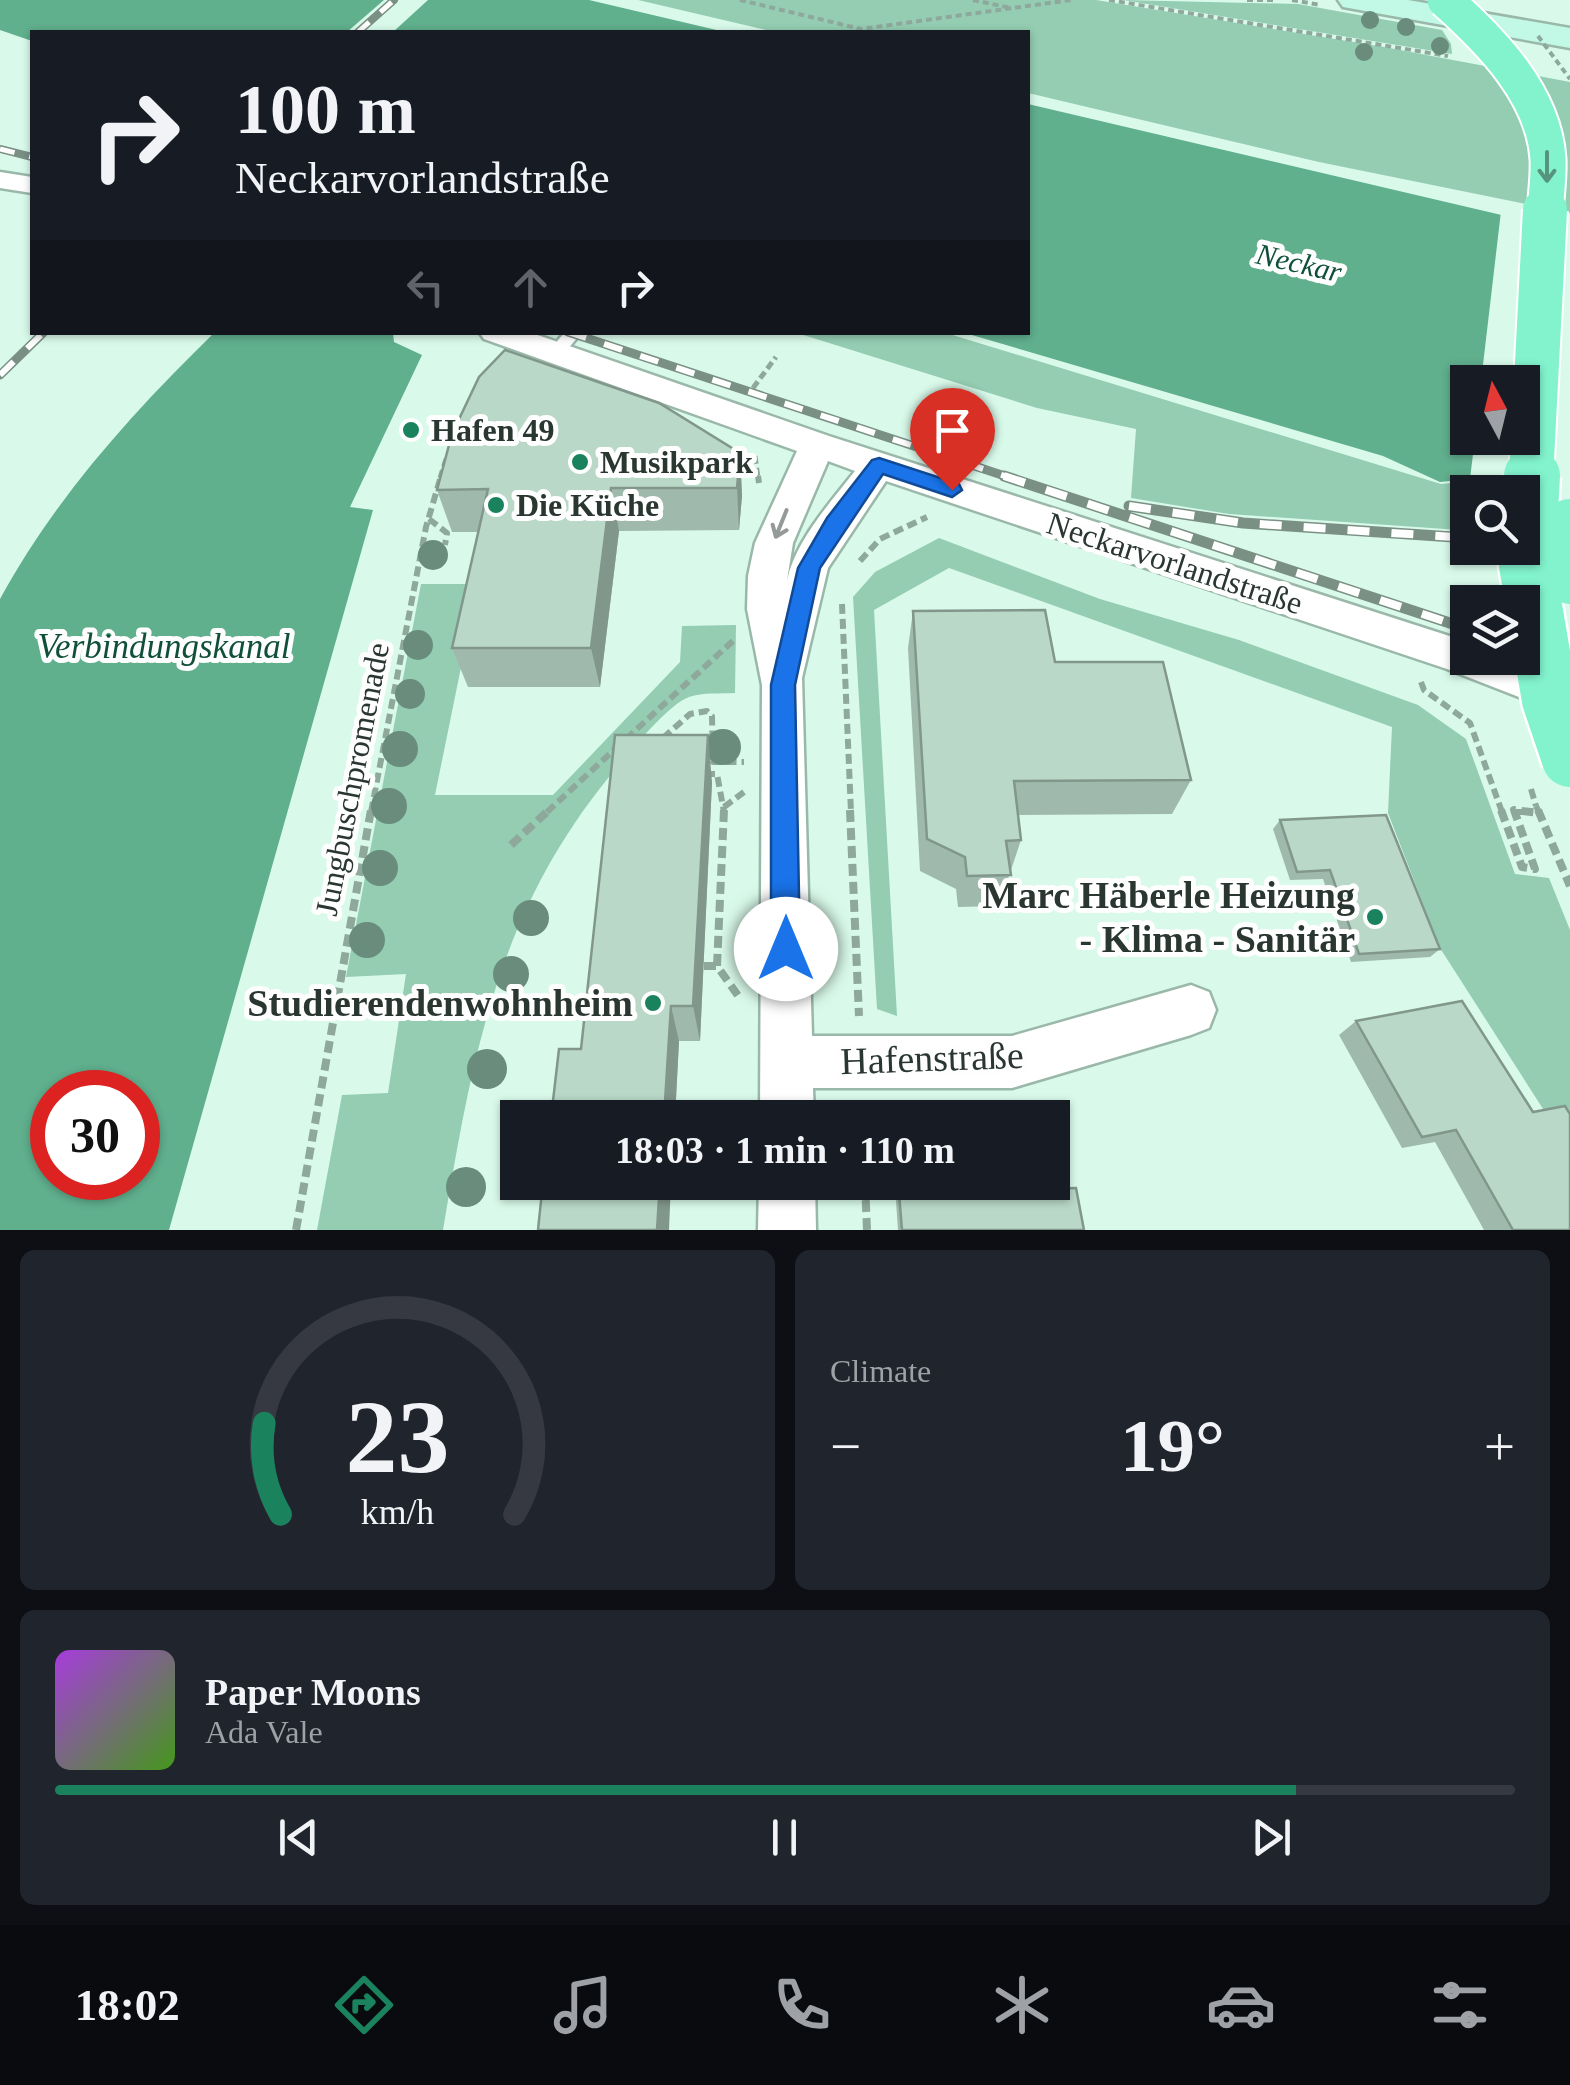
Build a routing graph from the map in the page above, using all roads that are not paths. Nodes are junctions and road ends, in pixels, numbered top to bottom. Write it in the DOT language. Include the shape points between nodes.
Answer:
graph roads {
  1 [pos="1354,0"];
  2 [pos="1461,3"];
  3 [pos="1570,22"];
  4 [pos="1523,28"];
  5 [pos="1570,38"];
  6 [pos="1570,122"];
  7 [pos="0,180"];
  8 [pos="30,184"];
  9 [pos="514,335"];
  10 [pos="564,343"];
  11 [pos="817,445"];
  12 [pos="879,466"];
  13 [pos="1570,527"];
  14 [pos="1570,576"];
  15 [pos="783,685"];
  16 [pos="1570,700"];
  17 [pos="1570,759"];
  18 [pos="1191,1010"];
  19 [pos="786,1062"];
  20 [pos="786,1100"];
  21 [pos="787,1200"];
  22 [pos="787,1230"];
  1 -- 4 [label="street"];
  2 -- 6 [label="main road" via="1536,60"];
  2 -- 17 [label="main road, one-way, bridge" via="1517,74 1543,128 1548,157 1526,565 1550,700"];
  3 -- 4 [label="street"];
  4 -- 5 [label="street"];
  7 -- 8 [label="street"];
  9 -- 10 [label="street, Neckarvorlandstraße"];
  10 -- 11 [label="street, Neckarvorlandstraße"];
  11 -- 12 [label="street, Neckarvorlandstraße"];
  11 -- 15 [label="street, one-way" via="774,543 767,576"];
  12 -- 15 [label="street" via="809,568"];
  12 -- 16 [label="street, Neckarvorlandstraße" via="1461,657"];
  13 -- 14 [label="main road, bridge"];
  15 -- 19 [label="street"];
  18 -- 19 [label="street, Hafenstraße" via="1012,1062"];
  19 -- 20 [label="street"];
  21 -- 22 [label="street"];
}
